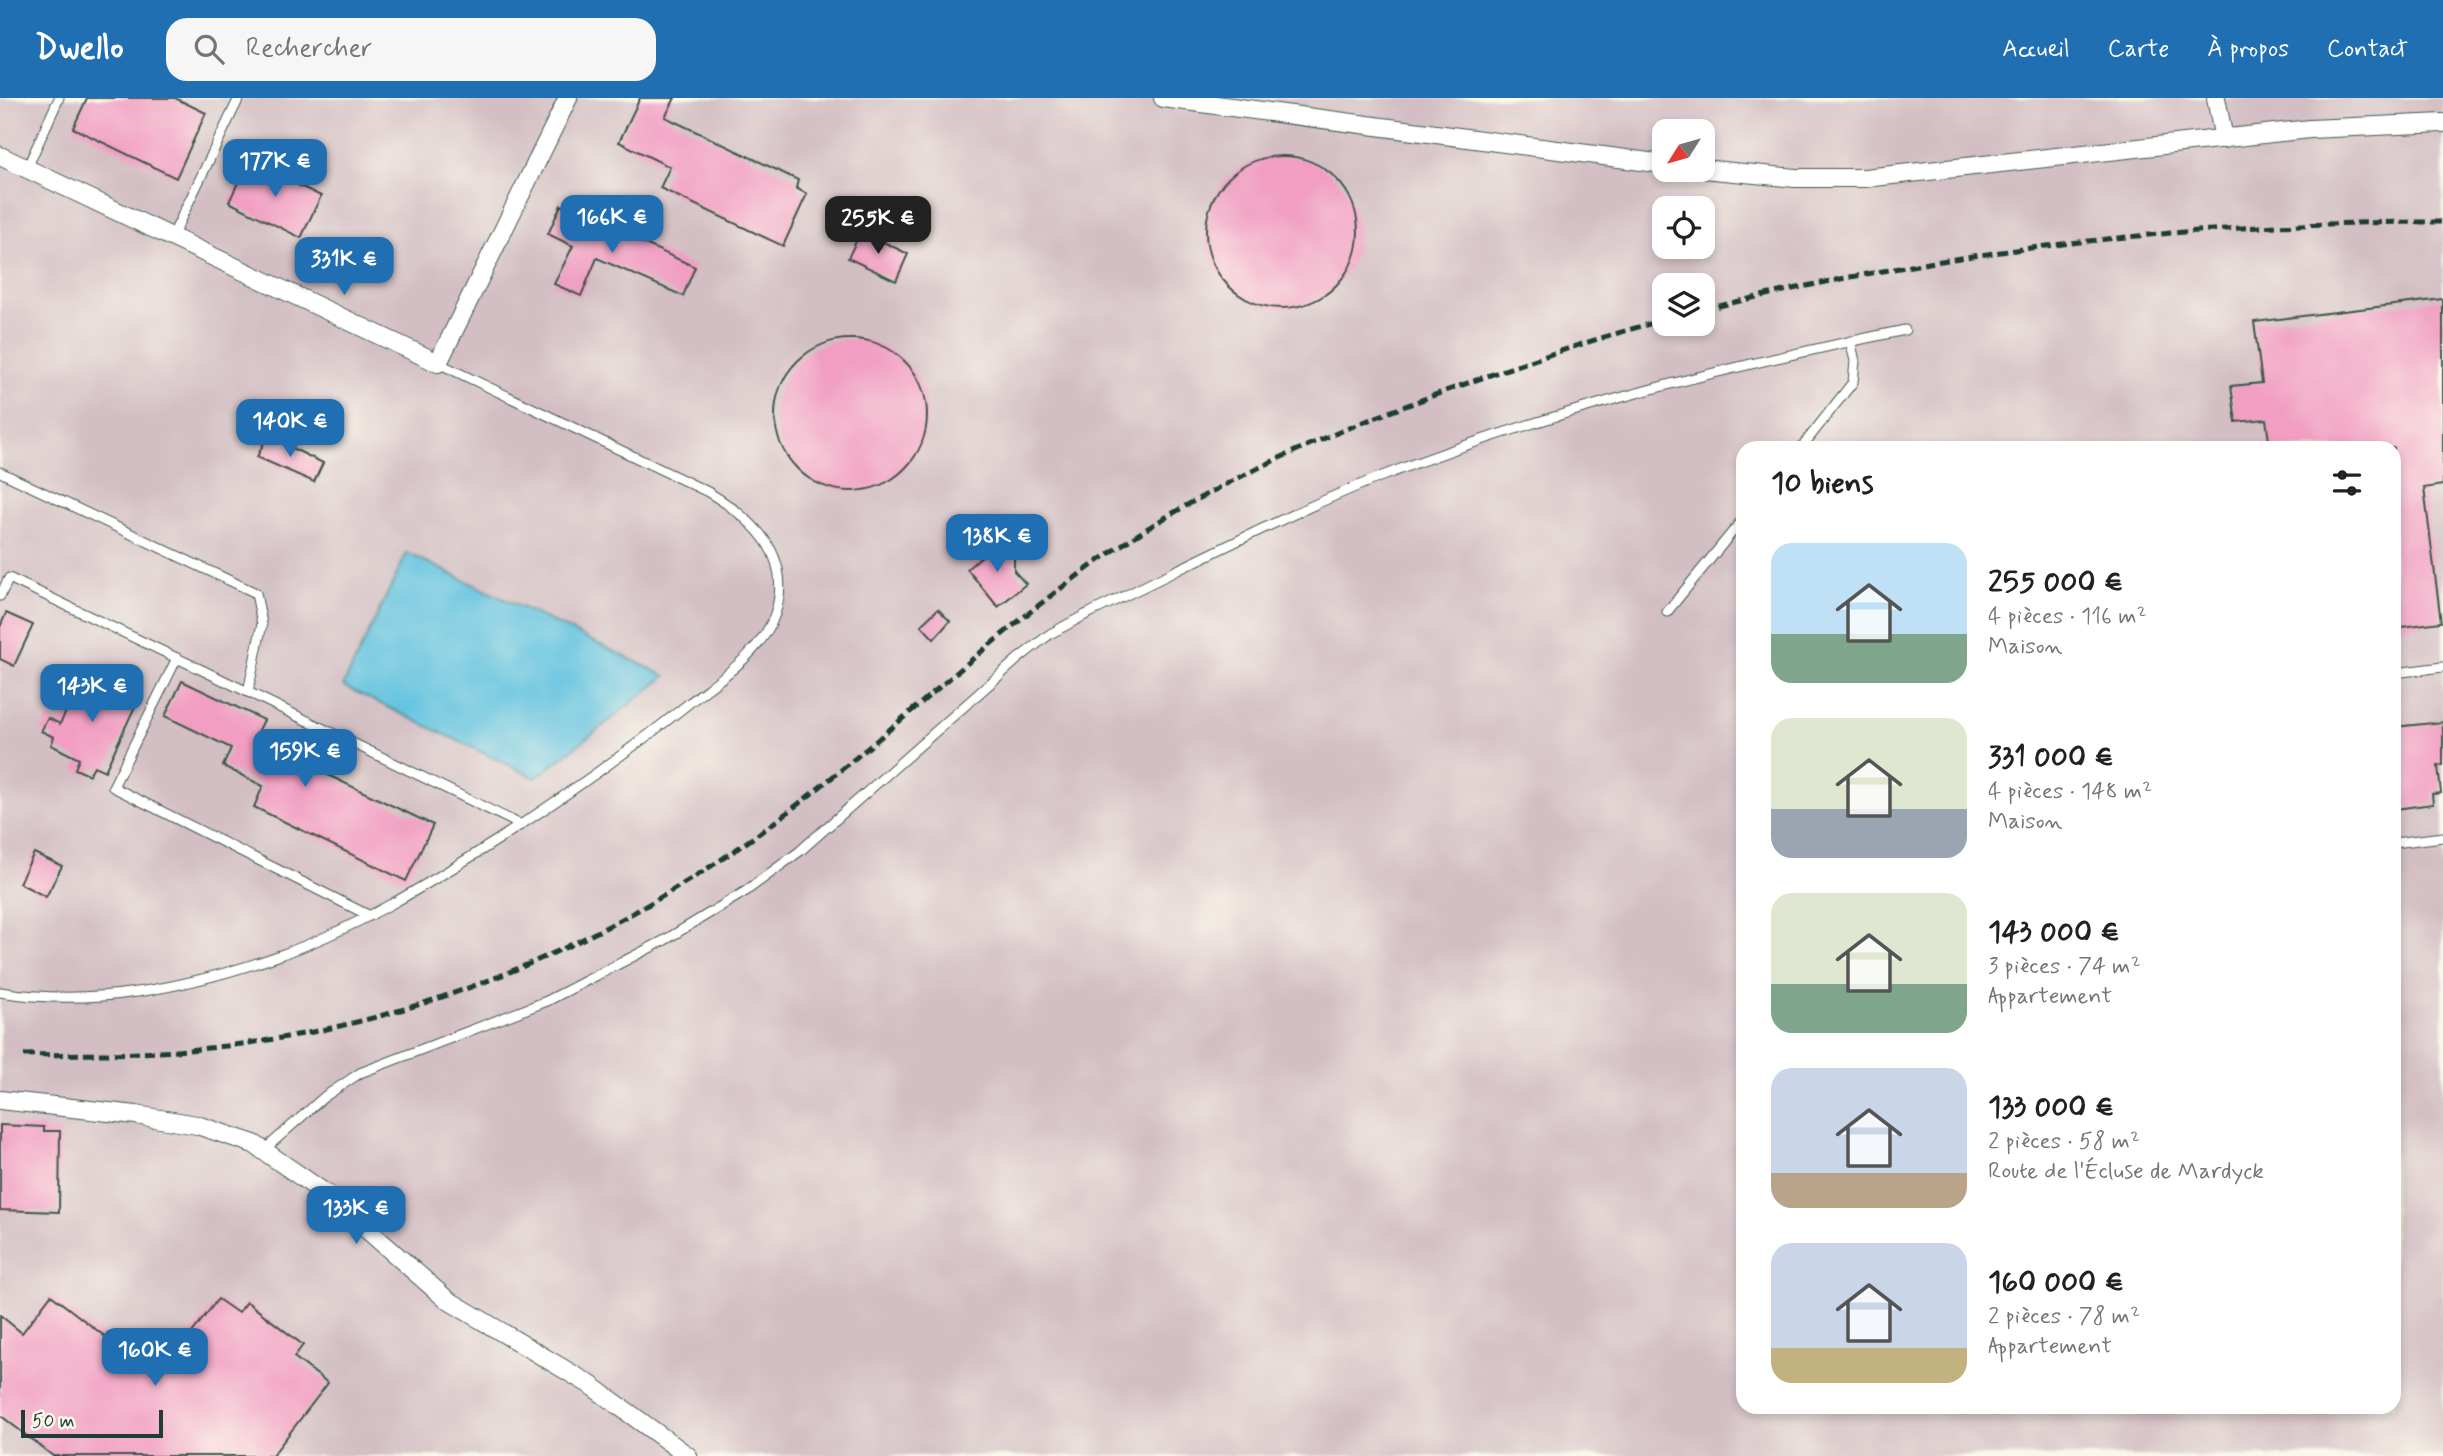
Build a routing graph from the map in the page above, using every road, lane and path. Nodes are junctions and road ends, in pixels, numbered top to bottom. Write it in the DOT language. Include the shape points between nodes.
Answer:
graph roads {
  1 [pos="60,98"];
  2 [pos="239,98"];
  3 [pos="568,98"];
  4 [pos="1163,98"];
  5 [pos="2216,98"];
  6 [pos="2443,123"];
  7 [pos="2224,139"];
  8 [pos="0,156"];
  9 [pos="1652,162"];
  10 [pos="27,168"];
  11 [pos="1715,170"];
  12 [pos="172,237"];
  13 [pos="1905,330"];
  14 [pos="1850,341"];
  15 [pos="438,363"];
  16 [pos="1807,441"];
  17 [pos="0,472"];
  18 [pos="1736,528"];
  19 [pos="0,596"];
  20 [pos="1667,612"];
  21 [pos="177,658"];
  22 [pos="2443,667"];
  23 [pos="2401,672"];
  24 [pos="248,692"];
  25 [pos="521,825"];
  26 [pos="2443,837"];
  27 [pos="2401,842"];
  28 [pos="370,916"];
  29 [pos="0,992"];
  30 [pos="0,1100"];
  31 [pos="264,1150"];
  32 [pos="688,1456"];
  1 -- 10 [label="lane"];
  2 -- 12 [label="lane"];
  3 -- 15 [label="street"];
  4 -- 9 [label="street"];
  5 -- 7 [label="street"];
  6 -- 7 [label="street" via="2311,129"];
  7 -- 11 [label="street" via="1865,178 1795,178"];
  8 -- 10 [label="street"];
  10 -- 12 [label="street"];
  12 -- 15 [label="street"];
  13 -- 14 [label="lane"];
  14 -- 16 [label="lane" via="1855,361 1853,382"];
  14 -- 31 [label="lane" via="1708,373 1447,452 1343,493 1073,621 1018,658 800,850 746,891 665,940 547,1001 350,1079"];
  15 -- 25 [label="lane" via="729,504 762,532 777,572 775,613 753,649 611,764"];
  17 -- 24 [label="lane" via="256,593 261,633"];
  18 -- 20 [label="lane"];
  19 -- 21 [label="lane" via="9,578"];
  21 -- 24 [label="lane"];
  21 -- 28 [label="lane" via="113,787"];
  22 -- 23 [label="lane"];
  24 -- 25 [label="lane"];
  25 -- 28 [label="lane"];
  26 -- 27 [label="lane"];
  28 -- 29 [label="lane" via="278,956 164,988 68,999"];
  30 -- 31 [label="street" via="197,1125"];
  31 -- 32 [label="street" via="329,1196 446,1299 582,1379"];
}
